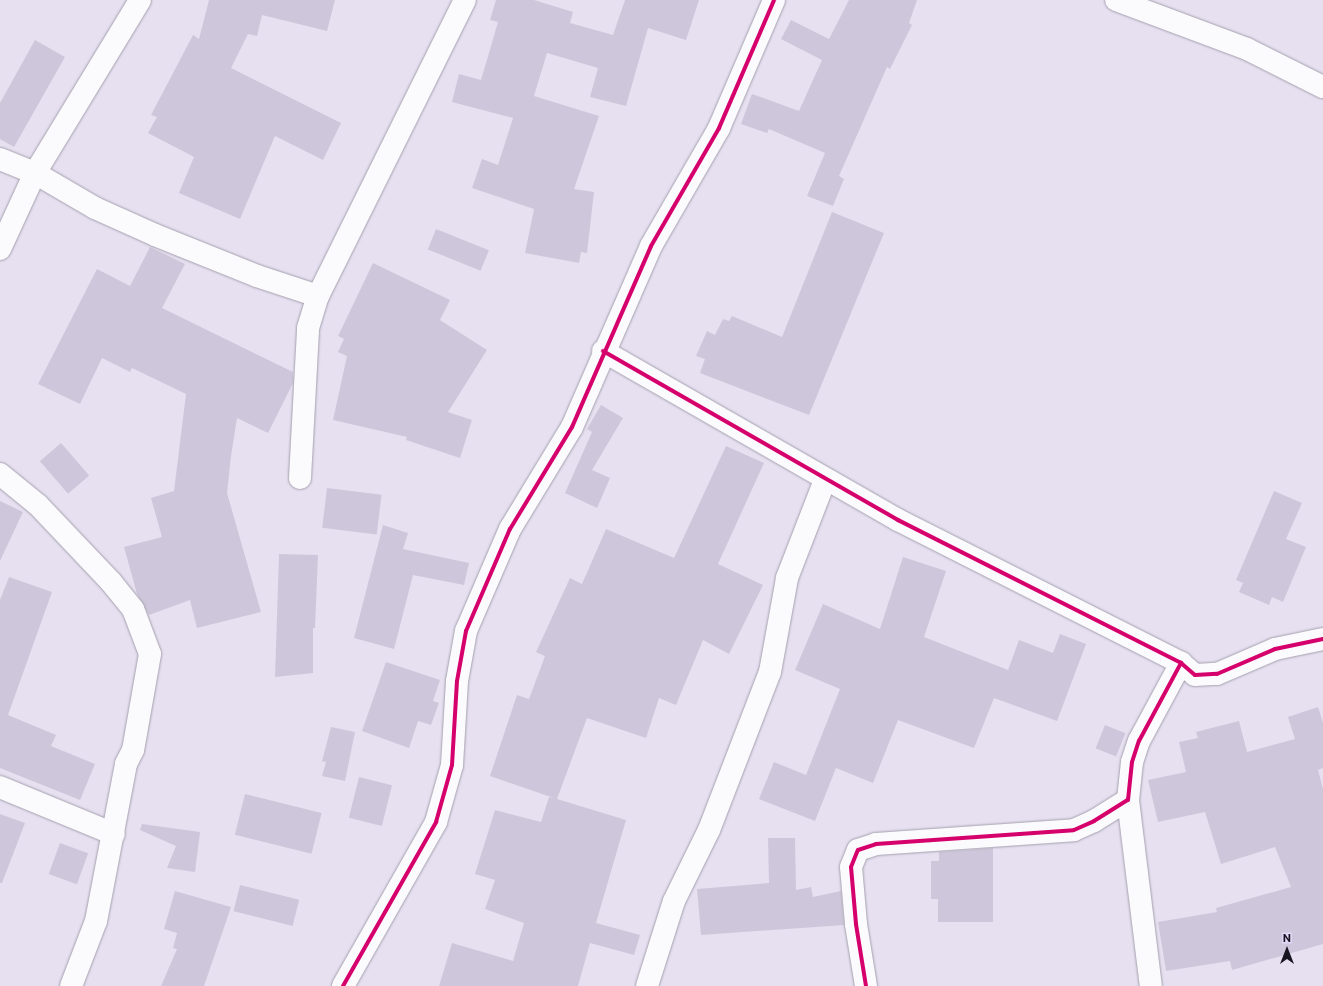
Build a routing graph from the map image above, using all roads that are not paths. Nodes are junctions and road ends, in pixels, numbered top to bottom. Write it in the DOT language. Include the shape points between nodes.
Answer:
graph roads {
  1 [pos="140,0"];
  2 [pos="465,0"];
  3 [pos="774,0"];
  4 [pos="1116,0"];
  5 [pos="1323,87"];
  6 [pos="0,159"];
  7 [pos="35,173"];
  8 [pos="0,249"];
  9 [pos="318,296"];
  10 [pos="603,351"];
  11 [pos="0,474"];
  12 [pos="300,478"];
  13 [pos="825,480"];
  14 [pos="1323,639"];
  15 [pos="1181,663"];
  16 [pos="0,788"];
  17 [pos="1128,800"];
  18 [pos="114,834"];
  19 [pos="71,986"];
  20 [pos="343,986"];
  21 [pos="647,986"];
  22 [pos="866,986"];
  23 [pos="1151,986"];
  1 -- 7 [label="street"];
  2 -- 9 [label="street"];
  3 -- 10 [label="street" via="719,128 651,246"];
  4 -- 5 [label="street" via="1247,49"];
  6 -- 7 [label="street"];
  7 -- 8 [label="street"];
  7 -- 9 [label="street" via="95,208 155,235 257,276"];
  9 -- 12 [label="street" via="308,328"];
  10 -- 13 [label="street"];
  10 -- 20 [label="street" via="572,427 510,529 466,631 457,681 452,765 436,822"];
  11 -- 18 [label="street" via="38,505 111,582 133,609 150,654"];
  13 -- 15 [label="street"];
  13 -- 21 [label="street" via="787,578 770,672 709,830 674,901"];
  14 -- 15 [label="street" via="1275,649 1217,674 1195,676"];
  15 -- 17 [label="street" via="1139,741 1132,762"];
  16 -- 18 [label="street"];
  17 -- 22 [label="street" via="1074,830 876,844 858,850 851,867 856,924"];
  17 -- 23 [label="street"];
  18 -- 19 [label="street" via="96,921"];
}
